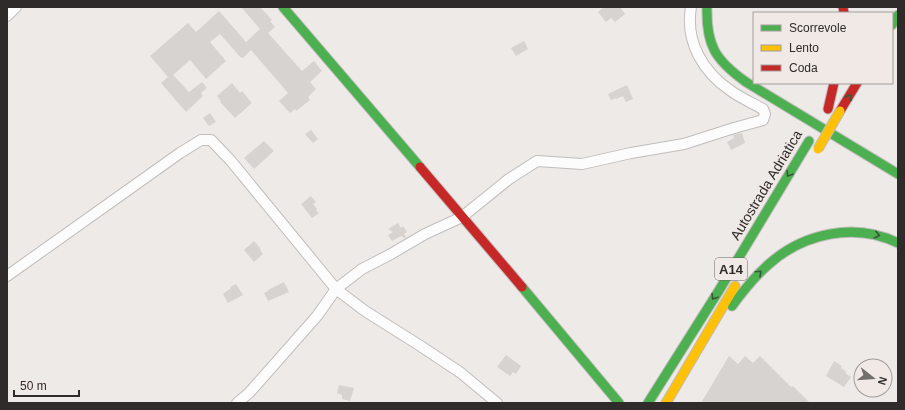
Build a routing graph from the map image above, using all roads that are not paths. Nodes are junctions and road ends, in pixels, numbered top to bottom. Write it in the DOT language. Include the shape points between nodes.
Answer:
graph roads {
  1 [pos="16,7"];
  2 [pos="283,7"];
  3 [pos="691,7"];
  4 [pos="707,7"];
  5 [pos="7,16"];
  6 [pos="834,84"];
  7 [pos="841,84"];
  8 [pos="856,84"];
  9 [pos="828,109"];
  10 [pos="816,152"];
  11 [pos="898,174"];
  12 [pos="462,216"];
  13 [pos="898,243"];
  14 [pos="741,275"];
  15 [pos="7,276"];
  16 [pos="336,289"];
  17 [pos="678,384"];
  18 [pos="650,400"];
  19 [pos="237,403"];
  20 [pos="497,403"];
  21 [pos="619,403"];
  22 [pos="666,403"];
  1 -- 5 [label="street"];
  2 -- 12 [label="main road"];
  3 -- 12 [label="street" via="690,30 695,50 703,64 721,84 763,109 763,120 684,144 582,164 537,161 509,179"];
  4 -- 11 [label="main road" via="708,37 716,54 728,68 746,82"];
  6 -- 9 [label="main road"];
  7 -- 9 [label="main road, Autostrada Adriatica / A14"];
  10 -- 8 [label="main road, Autostrada Adriatica, one-way, bridge"];
  9 -- 18 [label="main road, Autostrada Adriatica / A14, one-way"];
  12 -- 16 [label="street" via="362,269"];
  12 -- 21 [label="main road"];
  17 -- 13 [label="main road, A14, one-way" via="693,366 738,298 755,277 785,251 808,240 835,233 873,234"];
  14 -- 17 [label="main road, A14"];
  15 -- 16 [label="street" via="180,153 200,140 211,140"];
  16 -- 19 [label="street" via="312,321 249,393"];
  16 -- 20 [label="street" via="365,312 461,373"];
  17 -- 22 [label="main road, A14"];
}
